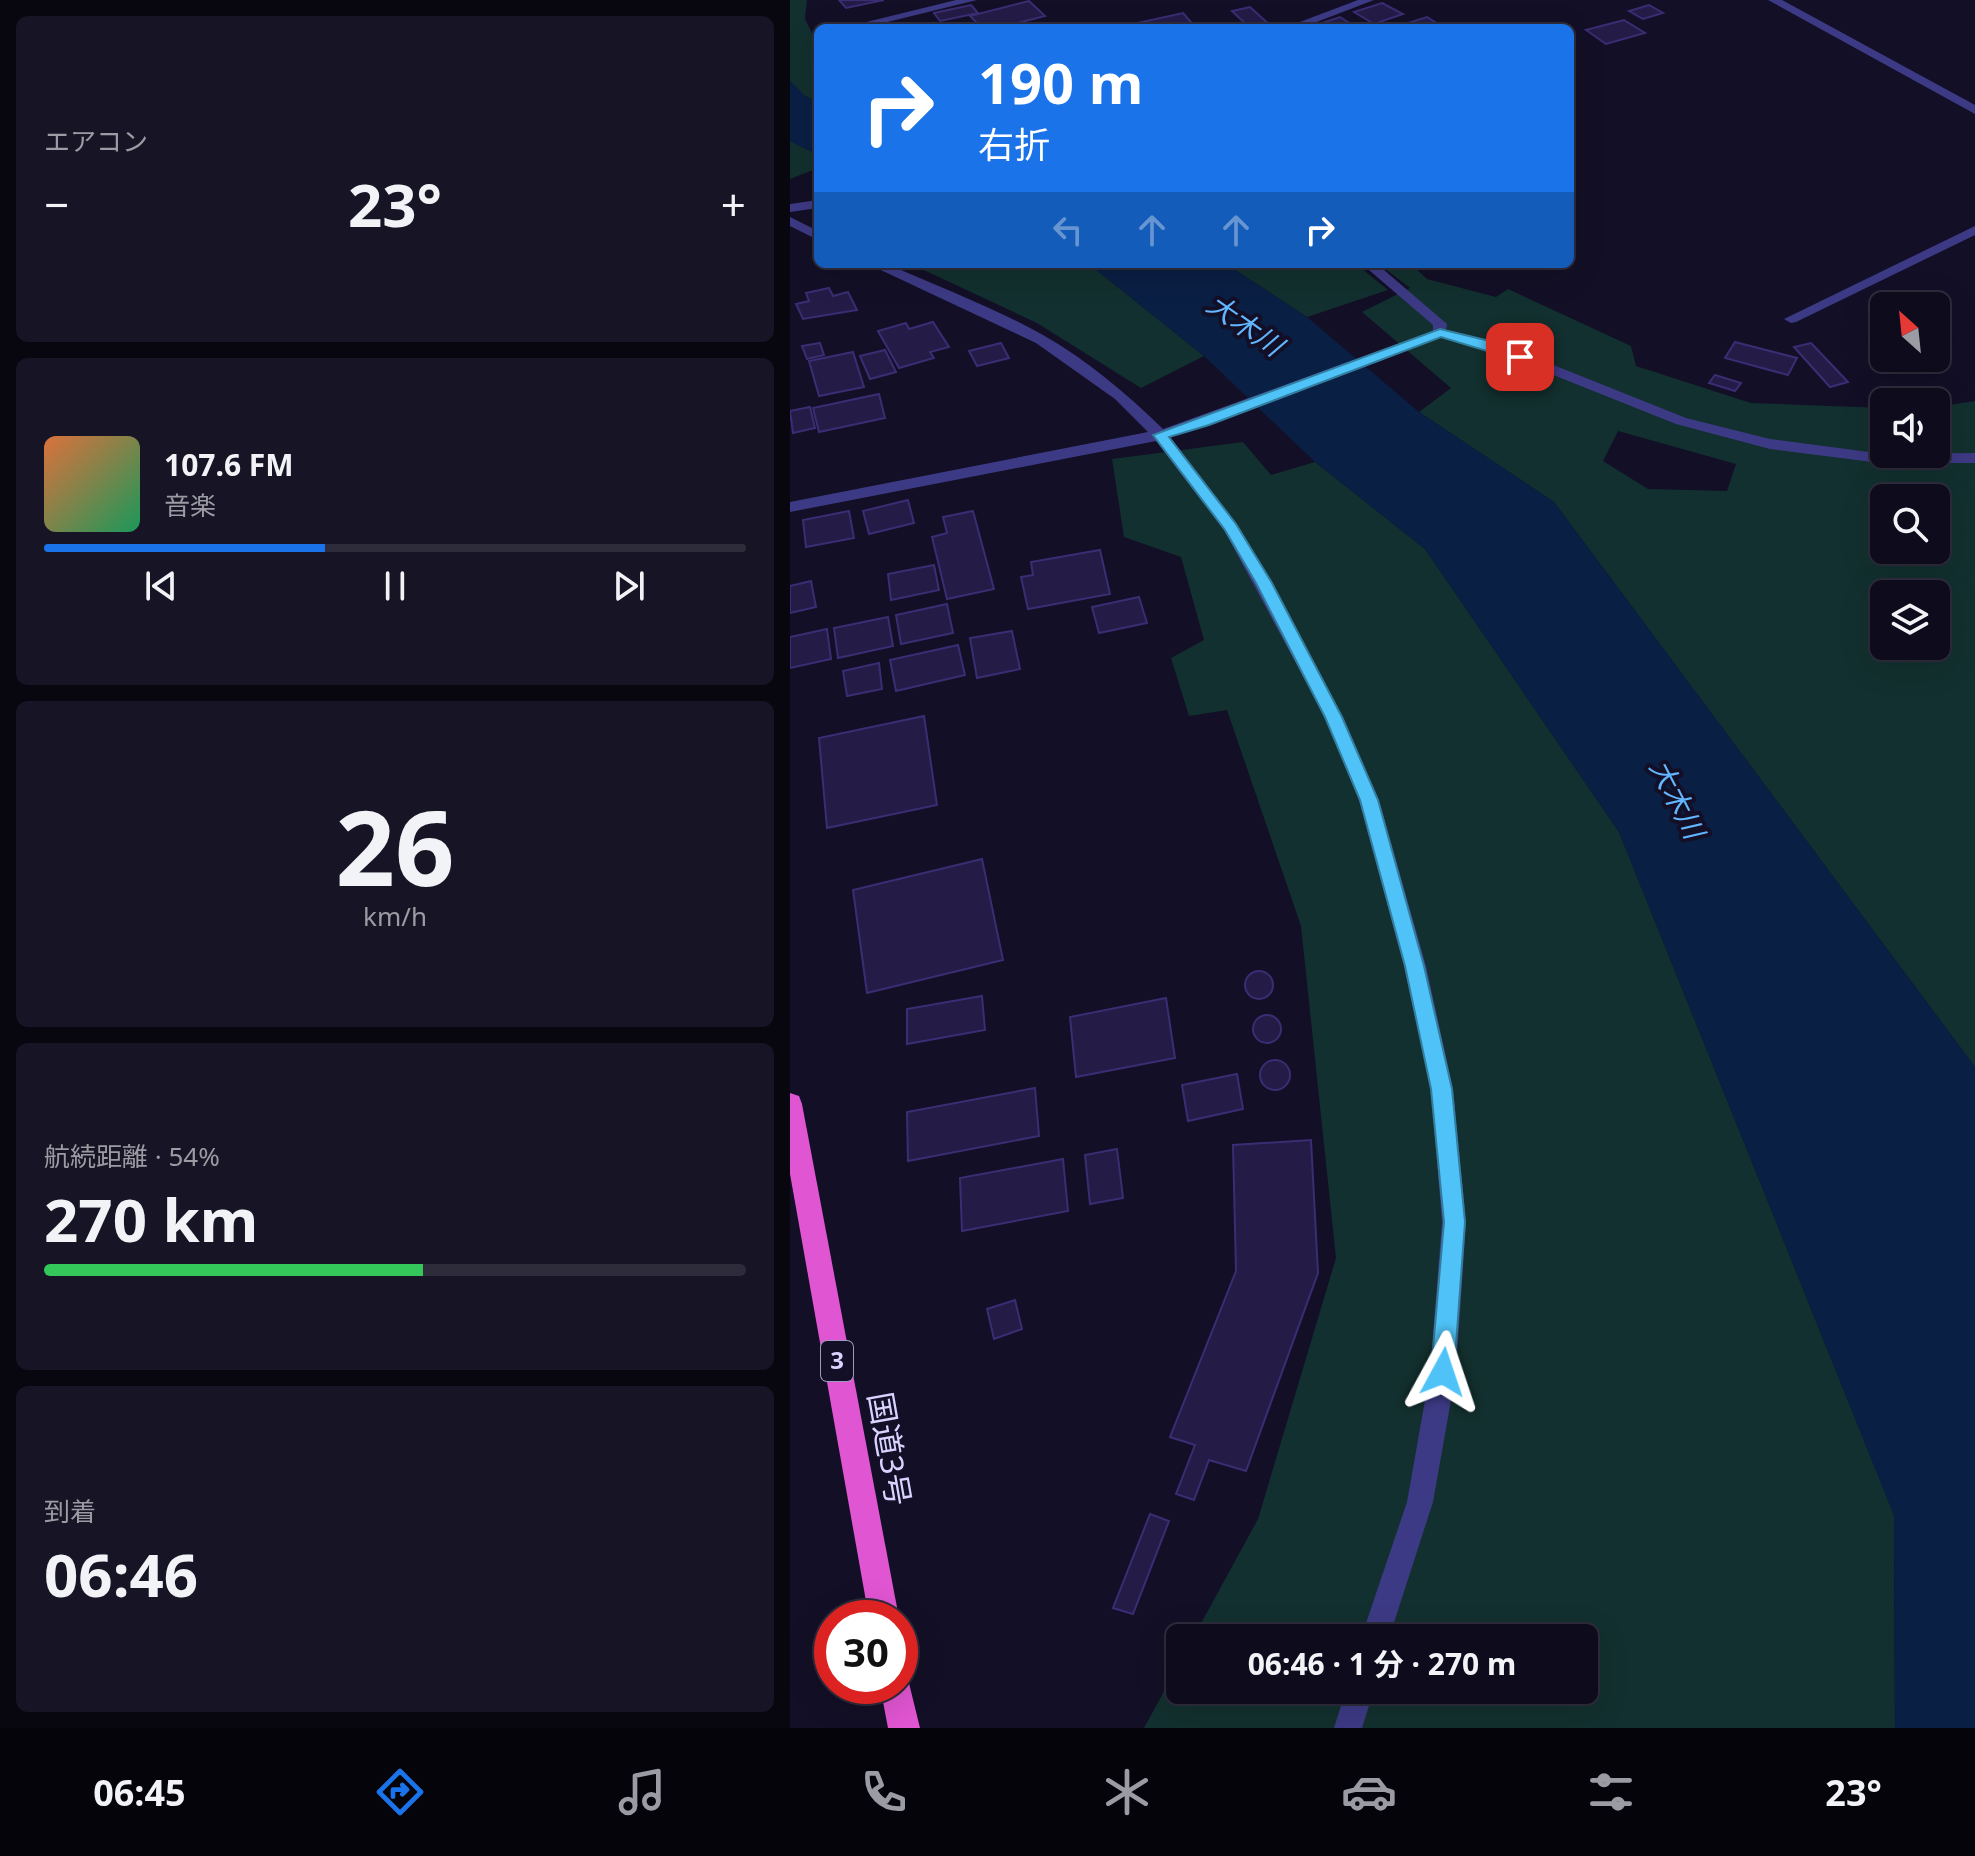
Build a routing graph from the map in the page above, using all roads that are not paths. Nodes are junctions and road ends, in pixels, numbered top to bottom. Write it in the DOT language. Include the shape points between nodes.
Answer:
graph roads {
  1 [pos="971,0"];
  2 [pos="1368,0"];
  3 [pos="1774,0"];
  4 [pos="866,24"];
  5 [pos="1301,24"];
  6 [pos="1975,110"];
  7 [pos="814,205"];
  8 [pos="790,208"];
  9 [pos="790,221"];
  10 [pos="1975,230"];
  11 [pos="814,234"];
  12 [pos="884,268"];
  13 [pos="1374,268"];
  14 [pos="1791,319"];
  15 [pos="1440,333"];
  16 [pos="1160,435"];
  17 [pos="1975,458"];
  18 [pos="790,507"];
  19 [pos="790,1104"];
  20 [pos="881,1600"];
  21 [pos="1380,1624"];
  22 [pos="899,1704"];
  23 [pos="1356,1704"];
  24 [pos="904,1728"];
  25 [pos="1348,1728"];
  1 -- 4 [label="street"];
  2 -- 5 [label="street"];
  3 -- 6 [label="street"];
  7 -- 8 [label="street"];
  9 -- 11 [label="street"];
  10 -- 14 [label="street"];
  12 -- 16 [label="street" via="1041,340 1120,396"];
  13 -- 15 [label="street" via="1440,324"];
  15 -- 16 [label="street"];
  15 -- 17 [label="street" via="1493,346 1681,421 1770,444 1880,458"];
  16 -- 18 [label="street"];
  16 -- 21 [label="street" via="1231,527 1340,731 1373,813 1442,1089 1454,1222 1443,1372 1420,1502"];
  19 -- 20 [label="highway, 国道3号 / 3"];
  22 -- 24 [label="highway"];
  23 -- 25 [label="street"];
}
